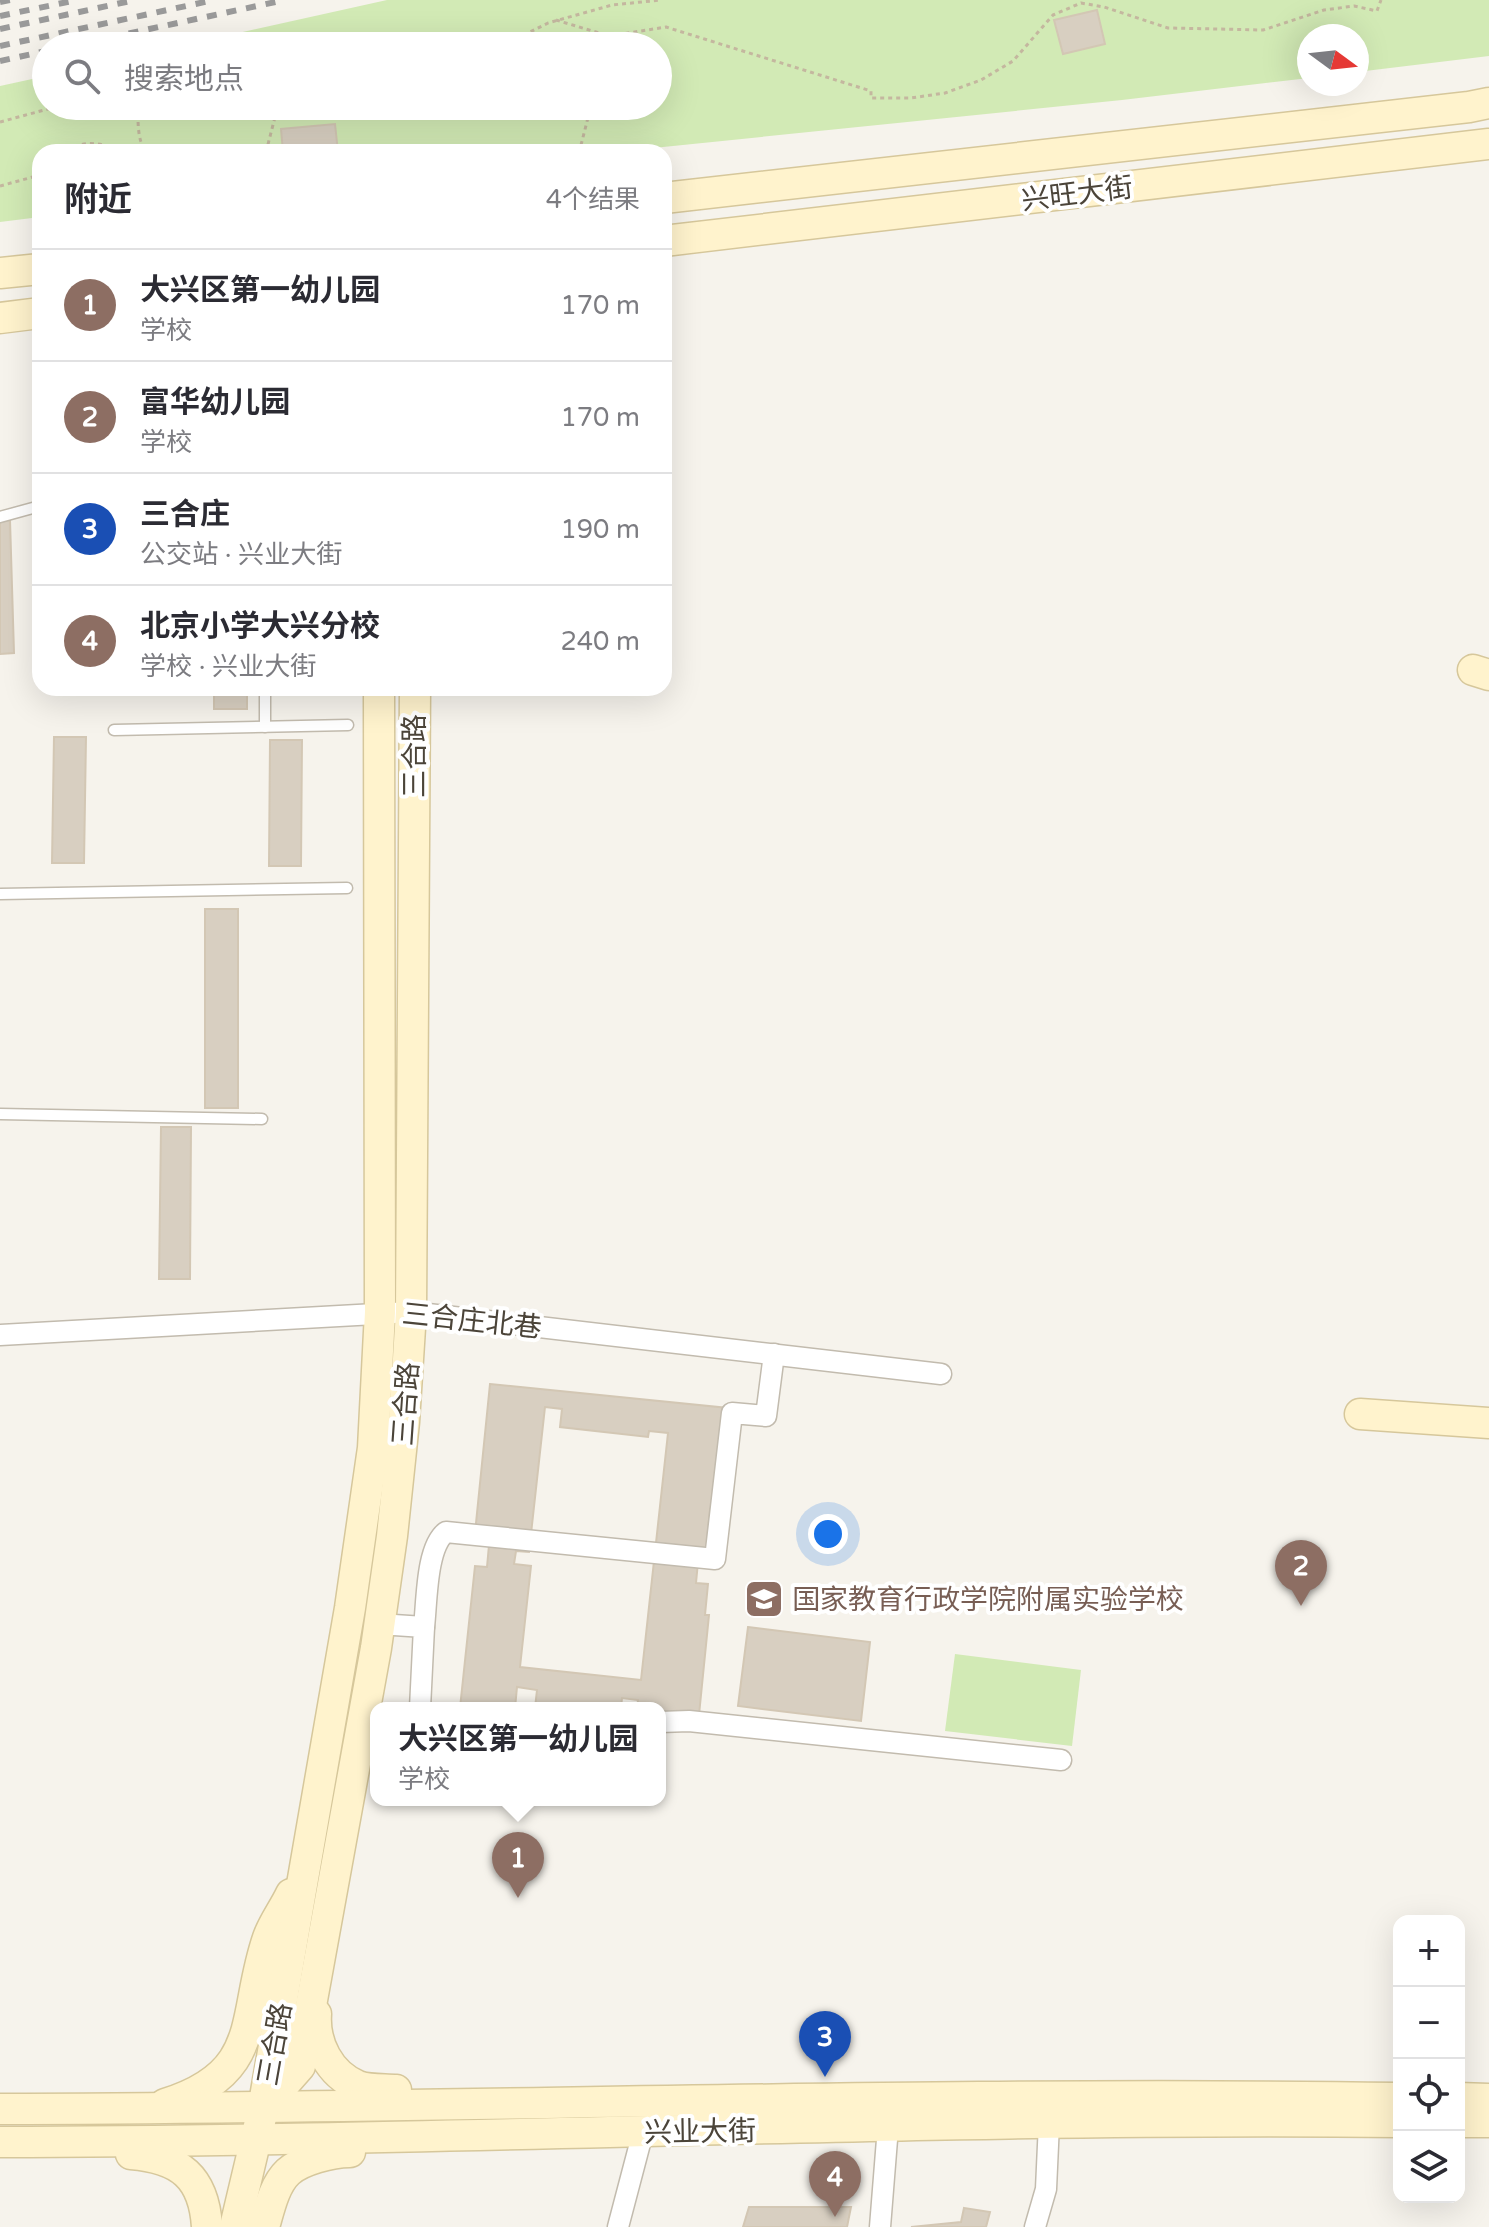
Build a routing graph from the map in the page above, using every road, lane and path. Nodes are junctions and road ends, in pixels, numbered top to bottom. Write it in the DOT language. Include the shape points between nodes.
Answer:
graph roads {
  1 [pos="661,0"];
  2 [pos="1381,0"];
  3 [pos="556,20"];
  4 [pos="531,32"];
  5 [pos="596,32"];
  6 [pos="634,32"];
  7 [pos="1489,103"];
  8 [pos="32,113"];
  9 [pos="138,120"];
  10 [pos="274,120"];
  11 [pos="587,120"];
  12 [pos="0,122"];
  13 [pos="141,144"];
  14 [pos="268,144"];
  15 [pos="581,144"];
  16 [pos="1489,144"];
  17 [pos="32,177"];
  18 [pos="0,186"];
  19 [pos="672,197"];
  20 [pos="672,240"];
  21 [pos="32,270"];
  22 [pos="0,273"];
  23 [pos="32,314"];
  24 [pos="0,318"];
  25 [pos="32,508"];
  26 [pos="0,517"];
  27 [pos="265,696"];
  28 [pos="379,696"];
  29 [pos="415,696"];
  30 [pos="348,725"];
  31 [pos="265,727"];
  32 [pos="114,730"];
  33 [pos="347,888"];
  34 [pos="0,894"];
  35 [pos="0,1114"];
  36 [pos="262,1119"];
  37 [pos="380,1312"];
  38 [pos="411,1312"];
  39 [pos="0,1335"];
  40 [pos="774,1354"];
  41 [pos="941,1374"];
  42 [pos="1360,1414"];
  43 [pos="1489,1423"];
  44 [pos="379,1624"];
  45 [pos="424,1627"];
  46 [pos="420,1702"];
  47 [pos="666,1722"];
  48 [pos="1061,1760"];
  49 [pos="305,1868"];
  50 [pos="319,1962"];
  51 [pos="1393,2098"];
  52 [pos="1465,2098"];
  53 [pos="1489,2099"];
  54 [pos="488,2103"];
  55 [pos="0,2109"];
  56 [pos="148,2109"];
  57 [pos="263,2109"];
  58 [pos="1393,2122"];
  59 [pos="1465,2122"];
  60 [pos="1489,2122"];
  61 [pos="1049,2123"];
  62 [pos="888,2127"];
  63 [pos="643,2132"];
  64 [pos="428,2137"];
  65 [pos="256,2141"];
  66 [pos="3,2142"];
  67 [pos="207,2227"];
  68 [pos="235,2227"];
  69 [pos="264,2227"];
  70 [pos="618,2227"];
  71 [pos="880,2227"];
  72 [pos="1035,2227"];
  1 -- 3 [label="path" via="612,5"];
  2 -- 6 [label="path" via="1377,11 1354,6 1324,10 1263,30 1168,28 1081,3 1053,15 1013,61 981,80 911,98 871,98 871,91 666,27"];
  3 -- 4 [label="path"];
  3 -- 5 [label="path"];
  7 -- 19 [label="main road, 兴旺大街"];
  8 -- 12 [label="path"];
  9 -- 13 [label="path"];
  10 -- 14 [label="path"];
  11 -- 15 [label="path"];
  16 -- 20 [label="main road, 兴旺大街"];
  17 -- 18 [label="path"];
  21 -- 22 [label="main road"];
  23 -- 24 [label="main road"];
  25 -- 26 [label="lane"];
  27 -- 31 [label="lane"];
  28 -- 37 [label="main road, 三合路"];
  29 -- 38 [label="main road, 三合路"];
  30 -- 31 [label="lane"];
  31 -- 32 [label="lane"];
  33 -- 34 [label="lane"];
  35 -- 36 [label="lane"];
  37 -- 38 [label="street, 三合庄北巷"];
  37 -- 39 [label="street, 三合庄北巷"];
  37 -- 49 [label="main road, 三合路" via="373,1448"];
  38 -- 40 [label="street, 三合庄北巷"];
  38 -- 44 [label="main road, 三合路" via="404,1422"];
  40 -- 41 [label="street, 三合庄北巷"];
  40 -- 45 [label="street" via="766,1416 732,1413 715,1559 446,1532 433,1551"];
  42 -- 43 [label="main road"];
  44 -- 45 [label="street"];
  44 -- 50 [label="main road, 三合路"];
  45 -- 46 [label="street"];
  47 -- 48 [label="street"];
  49 -- 56 [label="main road" via="268,1938 242,2050 205,2087"];
  49 -- 57 [label="main road, 三合路"];
  50 -- 54 [label="main road" via="315,2030 329,2065 343,2078 359,2087 444,2092"];
  50 -- 57 [label="main road, 三合路" via="300,2066"];
  51 -- 54 [label="main road, 兴业大街" via="1088,2095"];
  52 -- 53 [label="main road"];
  54 -- 57 [label="main road, 兴业大街"];
  55 -- 56 [label="main road, 兴业大街"];
  56 -- 57 [label="main road, 兴业大街"];
  57 -- 65 [label="main road"];
  58 -- 61 [label="main road, 兴业大街"];
  59 -- 60 [label="main road"];
  61 -- 62 [label="main road, 兴业大街"];
  61 -- 72 [label="street" via="1046,2189"];
  62 -- 63 [label="main road, 兴业大街"];
  62 -- 71 [label="street"];
  63 -- 64 [label="main road, 兴业大街"];
  63 -- 70 [label="street"];
  64 -- 65 [label="main road, 兴业大街"];
  64 -- 69 [label="main road" via="394,2153 342,2152 288,2172"];
  65 -- 66 [label="main road, 兴业大街"];
  65 -- 68 [label="main road"];
  66 -- 67 [label="main road" via="145,2155 169,2162 192,2177 206,2205"];
}
